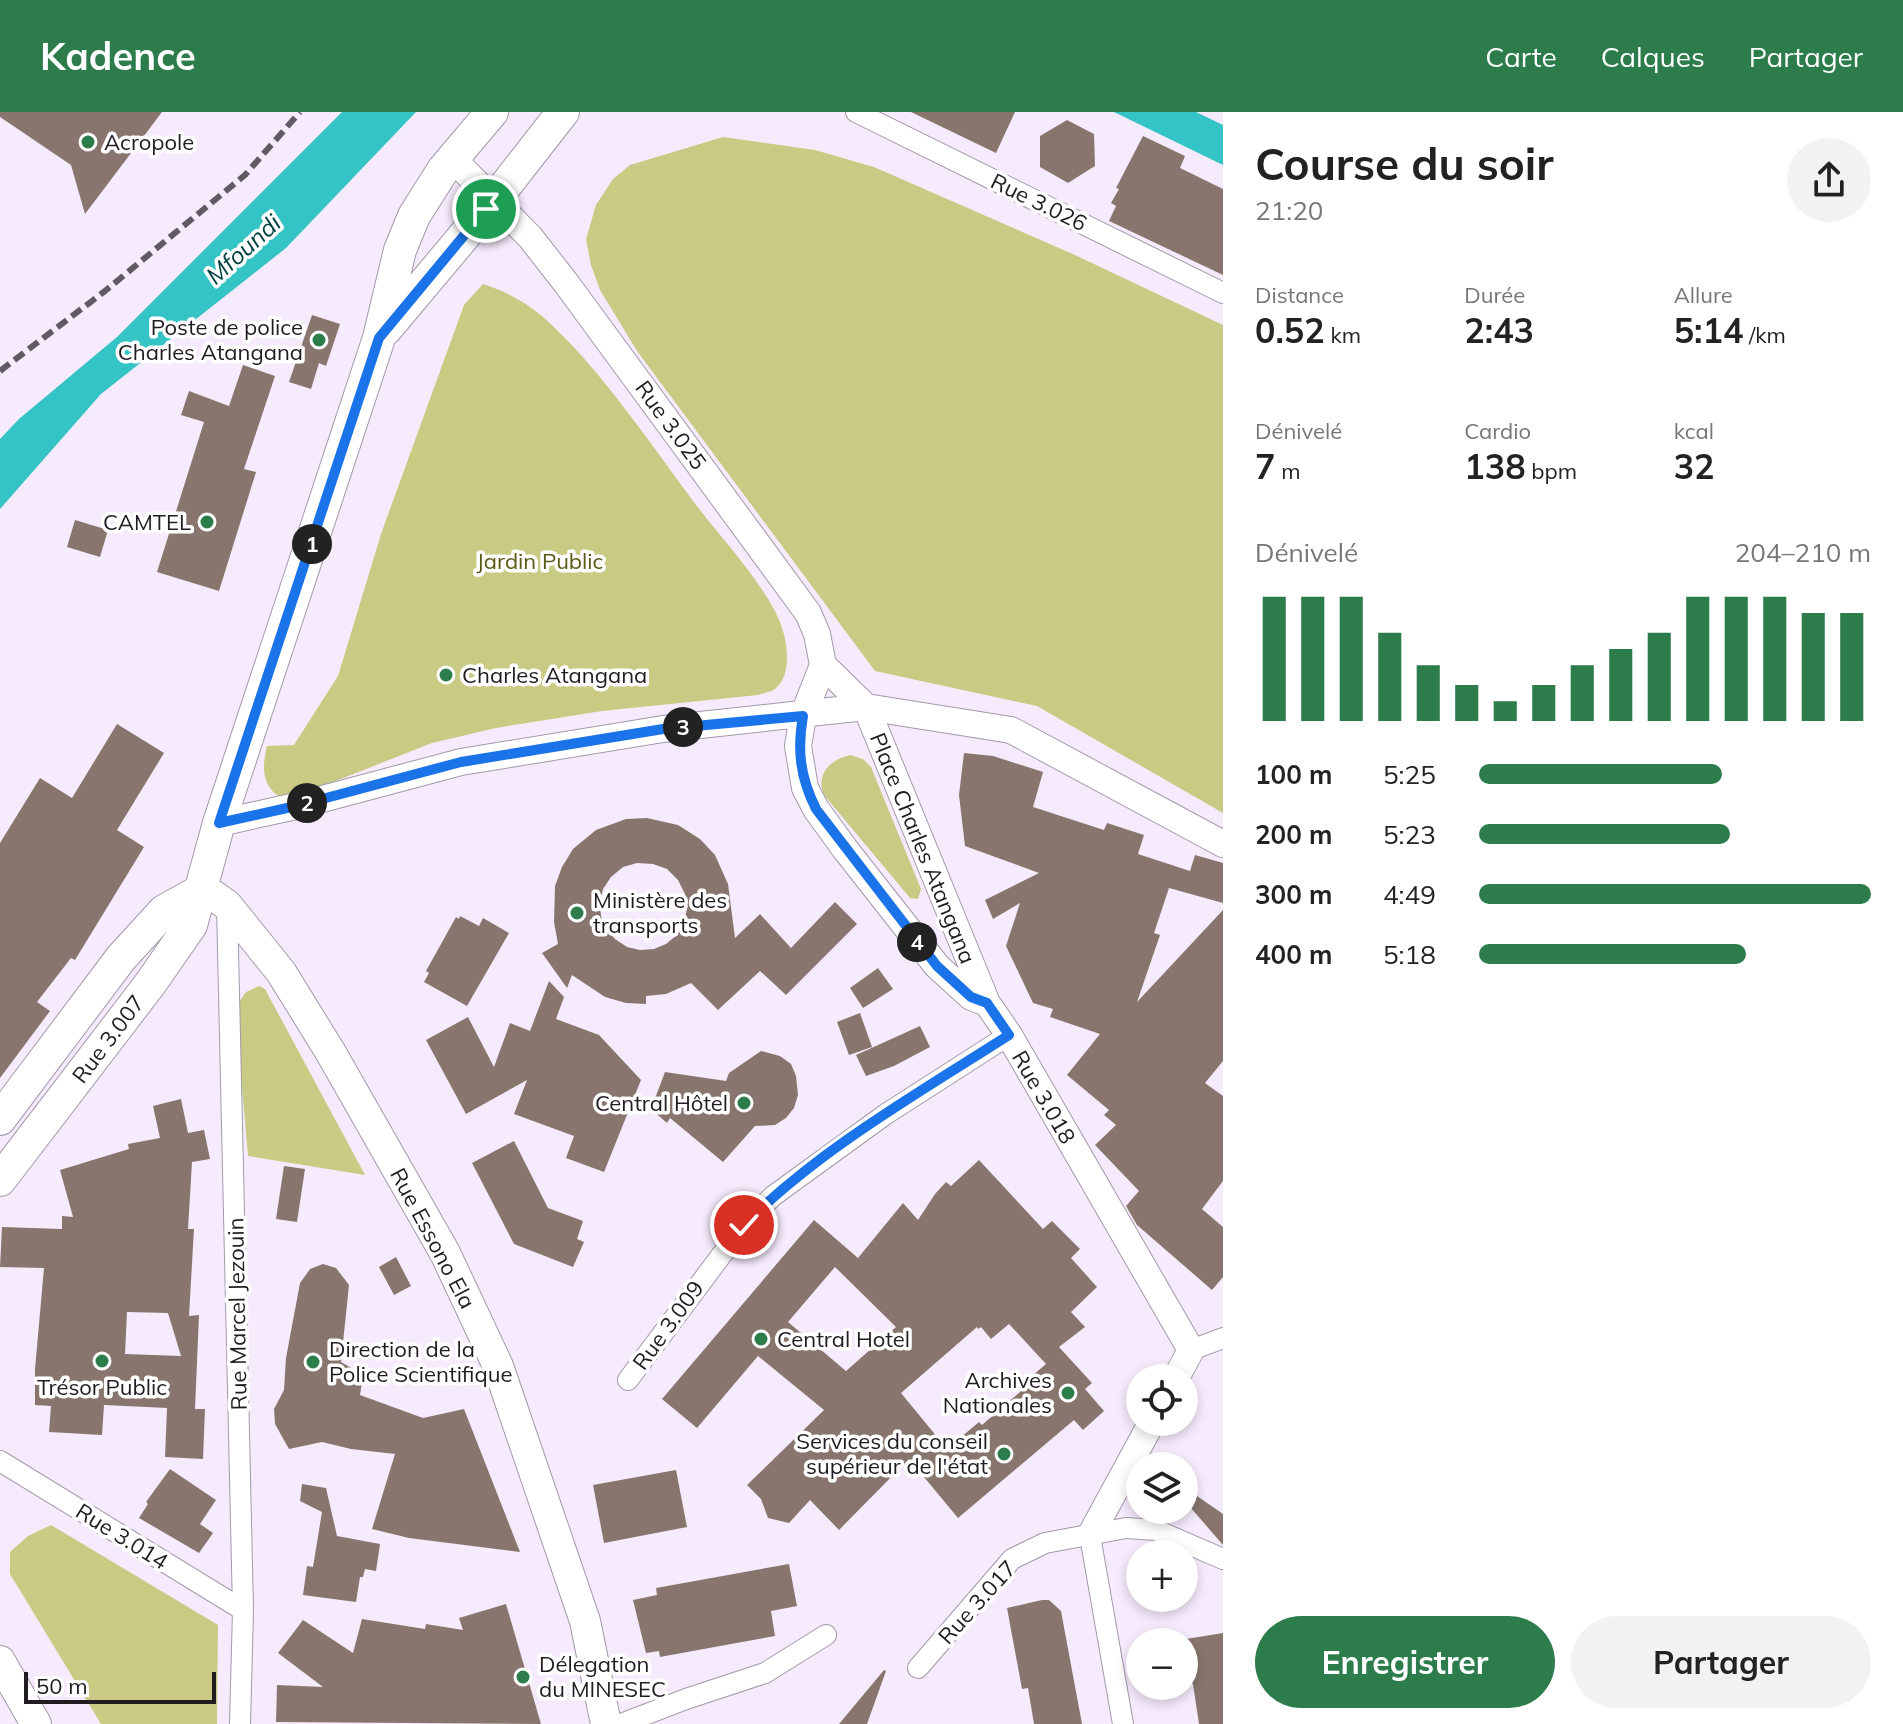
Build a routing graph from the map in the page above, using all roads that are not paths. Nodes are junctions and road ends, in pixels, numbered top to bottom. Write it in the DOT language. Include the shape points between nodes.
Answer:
graph roads {
  1 [pos="492,112"];
  2 [pos="563,112"];
  3 [pos="856,112"];
  4 [pos="452,158"];
  5 [pos="495,199"];
  6 [pos="1223,293"];
  7 [pos="379,338"];
  8 [pos="823,665"];
  9 [pos="866,707"];
  10 [pos="803,716"];
  11 [pos="219,823"];
  12 [pos="1223,844"];
  13 [pos="214,898"];
  14 [pos="987,1003"];
  15 [pos="1009,1035"];
  16 [pos="0,1119"];
  17 [pos="0,1180"];
  18 [pos="1223,1338"];
  19 [pos="1191,1350"];
  20 [pos="1184,1364"];
  21 [pos="628,1380"];
  22 [pos="1144,1436"];
  23 [pos="0,1461"];
  24 [pos="1090,1536"];
  25 [pos="1223,1559"];
  26 [pos="243,1610"];
  27 [pos="826,1635"];
  28 [pos="0,1661"];
  29 [pos="918,1668"];
  30 [pos="36,1724"];
  31 [pos="240,1724"];
  32 [pos="606,1724"];
  33 [pos="621,1724"];
  34 [pos="1123,1724"];
  1 -- 4 [label="main road, Rue 3.007"];
  2 -- 5 [label="main road, Rue 3.007"];
  3 -- 6 [label="street, Rue 3.026"];
  4 -- 5 [label="street, Rue 3.025"];
  4 -- 7 [label="main road, Rue 3.007" via="414,216 400,250"];
  5 -- 7 [label="main road, Rue 3.007"];
  5 -- 8 [label="street, Rue 3.025" via="576,295 799,601 817,634"];
  7 -- 11 [label="main road, Rue 3.007"];
  8 -- 9 [label="street"];
  8 -- 10 [label="street"];
  9 -- 10 [label="street, Place Charles Atangana"];
  9 -- 12 [label="street" via="1011,730"];
  9 -- 14 [label="street, Place Charles Atangana"];
  10 -- 11 [label="street, Place Charles Atangana" via="663,729 461,762"];
  10 -- 14 [label="street, Rue 3.018" via="801,768 816,809 937,966 971,997"];
  11 -- 13 [label="main road, Rue 3.007"];
  13 -- 16 [label="main road, Rue 3.007" via="164,911 121,958"];
  13 -- 17 [label="main road, Rue 3.007"];
  13 -- 26 [label="street, Rue Marcel Jezouin"];
  13 -- 32 [label="main road, Rue Essono Ela" via="281,972 445,1253 498,1366 585,1621"];
  14 -- 15 [label="street, Rue 3.018"];
  15 -- 19 [label="street, Rue 3.018"];
  15 -- 21 [label="street, Rue 3.009" via="886,1114 773,1196 728,1245"];
  18 -- 19 [label="street"];
  19 -- 20 [label="street"];
  22 -- 24 [label="street"];
  23 -- 26 [label="street, Rue 3.014"];
  24 -- 25 [label="street, Rue 3.017" via="1126,1528 1156,1530"];
  24 -- 29 [label="street, Rue 3.017" via="1045,1543 1012,1559"];
  24 -- 34 [label="street"];
  26 -- 31 [label="street, Rue Marcel Jezouin"];
  27 -- 33 [label="street" via="765,1673"];
  28 -- 30 [label="main road"];
}
